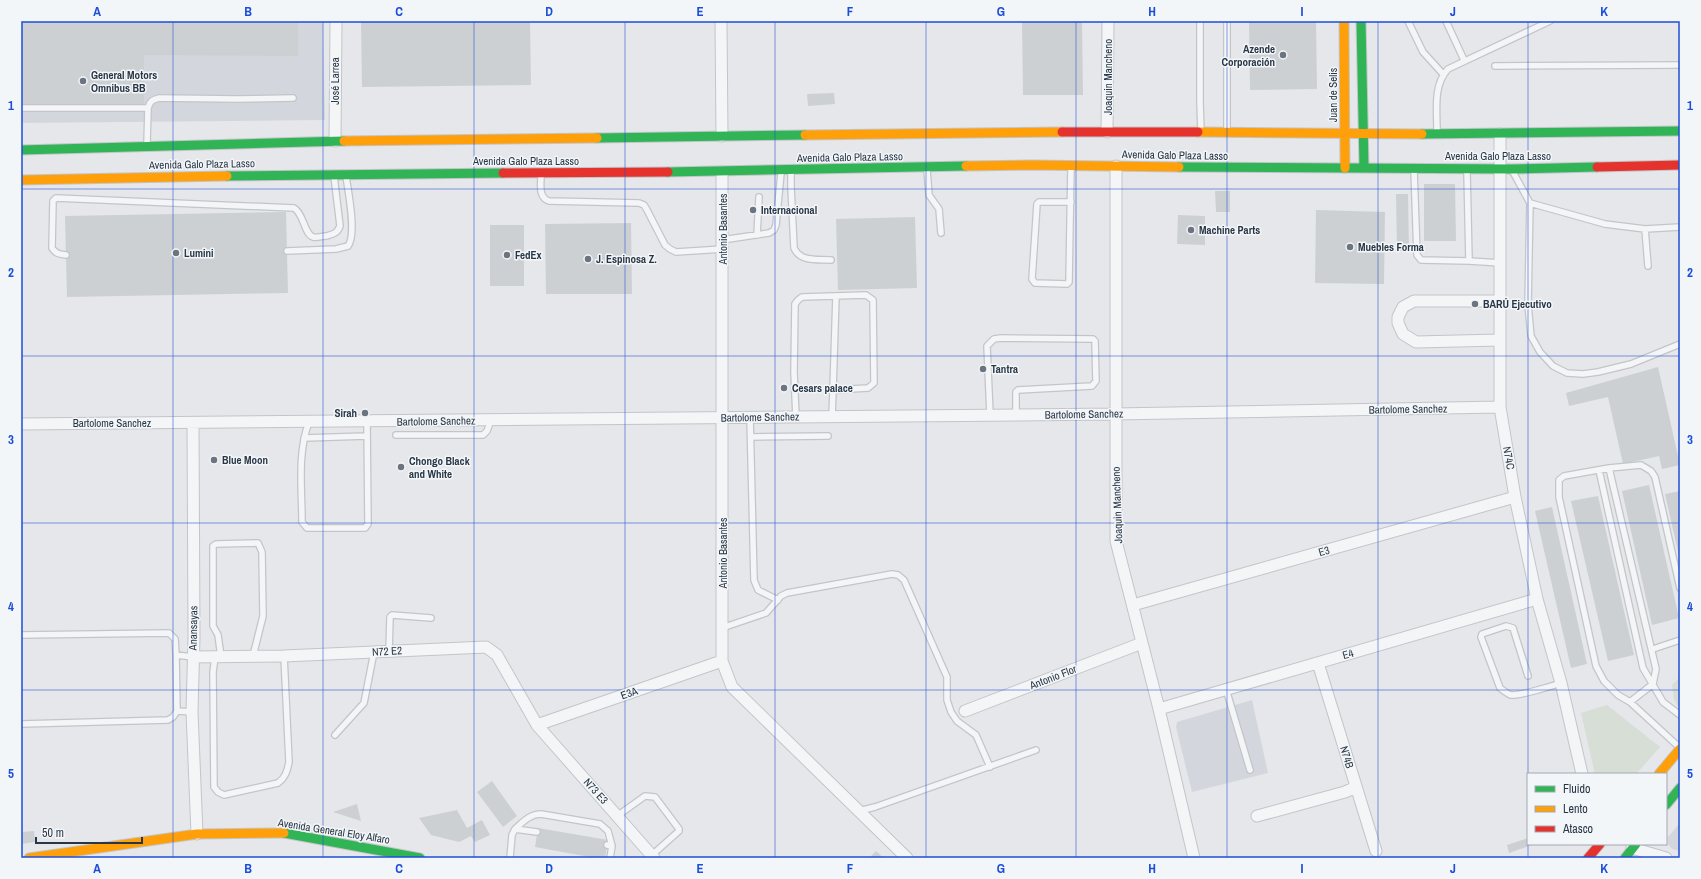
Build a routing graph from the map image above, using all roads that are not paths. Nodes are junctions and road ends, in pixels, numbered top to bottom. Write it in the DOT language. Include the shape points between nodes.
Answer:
graph roads {
  1 [pos="336,21"];
  2 [pos="721,21"];
  3 [pos="1108,21"];
  4 [pos="1200,21"];
  5 [pos="1226,21"];
  6 [pos="1344,21"];
  7 [pos="1361,21"];
  8 [pos="1408,21"];
  9 [pos="1446,21"];
  10 [pos="1550,21"];
  11 [pos="1464,60"];
  12 [pos="1680,65"];
  13 [pos="1495,66"];
  14 [pos="1443,74"];
  15 [pos="293,98"];
  16 [pos="21,108"];
  17 [pos="148,108"];
  18 [pos="1680,131"];
  19 [pos="1107,132"];
  20 [pos="1201,132"];
  21 [pos="1227,132"];
  22 [pos="1345,134"];
  23 [pos="1362,134"];
  24 [pos="1437,134"];
  25 [pos="1500,134"];
  26 [pos="722,136"];
  27 [pos="335,141"];
  28 [pos="147,146"];
  29 [pos="21,150"];
  30 [pos="1680,165"];
  31 [pos="1071,166"];
  32 [pos="1116,166"];
  33 [pos="1364,167"];
  34 [pos="927,168"];
  35 [pos="1345,168"];
  36 [pos="1414,168"];
  37 [pos="1467,168"];
  38 [pos="1506,168"];
  39 [pos="791,170"];
  40 [pos="782,171"];
  41 [pos="722,172"];
  42 [pos="541,173"];
  43 [pos="334,174"];
  44 [pos="345,174"];
  45 [pos="21,180"];
  46 [pos="759,197"];
  47 [pos="1071,202"];
  48 [pos="1530,203"];
  49 [pos="1680,227"];
  50 [pos="1645,229"];
  51 [pos="941,233"];
  52 [pos="757,235"];
  53 [pos="722,245"];
  54 [pos="287,251"];
  55 [pos="66,255"];
  56 [pos="831,260"];
  57 [pos="1469,261"];
  58 [pos="1501,263"];
  59 [pos="1648,266"];
  60 [pos="836,296"];
  61 [pos="1500,301"];
  62 [pos="1500,340"];
  63 [pos="1680,344"];
  64 [pos="833,390"];
  65 [pos="1500,407"];
  66 [pos="1115,414"];
  67 [pos="990,415"];
  68 [pos="1016,415"];
  69 [pos="796,417"];
  70 [pos="832,417"];
  71 [pos="723,418"];
  72 [pos="750,418"];
  73 [pos="491,420"];
  74 [pos="367,421"];
  75 [pos="309,422"];
  76 [pos="193,423"];
  77 [pos="21,424"];
  78 [pos="396,435"];
  79 [pos="367,436"];
  80 [pos="828,436"];
  81 [pos="751,437"];
  82 [pos="304,438"];
  83 [pos="1609,468"];
  84 [pos="1600,470"];
  85 [pos="1515,497"];
  86 [pos="1680,588"];
  87 [pos="1537,599"];
  88 [pos="778,600"];
  89 [pos="1133,605"];
  90 [pos="431,618"];
  91 [pos="722,628"];
  92 [pos="21,635"];
  93 [pos="1680,640"];
  94 [pos="1142,643"];
  95 [pos="1653,649"];
  96 [pos="389,651"];
  97 [pos="374,652"];
  98 [pos="176,655"];
  99 [pos="253,656"];
  100 [pos="284,656"];
  101 [pos="193,657"];
  102 [pos="218,657"];
  103 [pos="722,661"];
  104 [pos="1318,663"];
  105 [pos="1528,676"];
  106 [pos="1562,683"];
  107 [pos="1653,684"];
  108 [pos="1226,689"];
  109 [pos="1630,702"];
  110 [pos="1159,708"];
  111 [pos="177,711"];
  112 [pos="965,711"];
  113 [pos="192,712"];
  114 [pos="1680,715"];
  115 [pos="21,724"];
  116 [pos="537,725"];
  117 [pos="335,735"];
  118 [pos="1680,748"];
  119 [pos="1036,750"];
  120 [pos="990,767"];
  121 [pos="1250,770"];
  122 [pos="1582,773"];
  123 [pos="1660,773"];
  124 [pos="1356,787"];
  125 [pos="1680,788"];
  126 [pos="1667,804"];
  127 [pos="859,811"];
  128 [pos="617,816"];
  129 [pos="1257,816"];
  130 [pos="515,829"];
  131 [pos="537,832"];
  132 [pos="197,834"];
  133 [pos="1599,845"];
  134 [pos="1634,846"];
  135 [pos="1376,851"];
  136 [pos="653,857"];
  137 [pos="29,858"];
  138 [pos="420,858"];
  139 [pos="510,858"];
  140 [pos="610,858"];
  141 [pos="907,858"];
  142 [pos="1194,858"];
  143 [pos="1588,858"];
  144 [pos="1625,858"];
  145 [pos="1666,858"];
  1 -- 27 [label="street, José Larrea"];
  2 -- 26 [label="street"];
  3 -- 19 [label="street, Joaquin Mancheno"];
  4 -- 20 [label="lane"];
  5 -- 21 [label="lane"];
  6 -- 22 [label="main road, Juan de Selis"];
  7 -- 23 [label="main road"];
  8 -- 14 [label="lane" via="1423,52"];
  9 -- 11 [label="lane"];
  10 -- 11 [label="lane"];
  11 -- 14 [label="lane"];
  12 -- 13 [label="lane"];
  14 -- 24 [label="lane" via="1437,91"];
  15 -- 17 [label="lane" via="159,98 149,103"];
  16 -- 17 [label="lane"];
  17 -- 28 [label="lane"];
  18 -- 25 [label="main road, Avenida Galo Plaza Lasso"];
  19 -- 20 [label="main road, Avenida Galo Plaza Lasso"];
  19 -- 26 [label="main road, Avenida Galo Plaza Lasso"];
  20 -- 21 [label="main road, Avenida Galo Plaza Lasso"];
  21 -- 22 [label="main road, Avenida Galo Plaza Lasso"];
  22 -- 23 [label="main road, Avenida Galo Plaza Lasso"];
  22 -- 35 [label="main road, Juan de Selis"];
  23 -- 24 [label="main road, Avenida Galo Plaza Lasso"];
  23 -- 33 [label="main road"];
  24 -- 25 [label="main road, Avenida Galo Plaza Lasso"];
  25 -- 38 [label="street, N74C"];
  26 -- 27 [label="main road, Avenida Galo Plaza Lasso"];
  27 -- 28 [label="main road, Avenida Galo Plaza Lasso"];
  28 -- 29 [label="main road, Avenida Galo Plaza Lasso"];
  30 -- 38 [label="main road, Avenida Galo Plaza Lasso"];
  31 -- 32 [label="main road, Avenida Galo Plaza Lasso"];
  31 -- 34 [label="main road, Avenida Galo Plaza Lasso"];
  31 -- 47 [label="lane"];
  32 -- 35 [label="main road, Avenida Galo Plaza Lasso"];
  32 -- 66 [label="street, Joaquin Mancheno"];
  33 -- 35 [label="main road, Avenida Galo Plaza Lasso"];
  33 -- 36 [label="main road, Avenida Galo Plaza Lasso"];
  34 -- 39 [label="main road, Avenida Galo Plaza Lasso"];
  34 -- 51 [label="lane" via="929,195 939,209"];
  36 -- 37 [label="main road, Avenida Galo Plaza Lasso"];
  36 -- 57 [label="lane" via="1419,258"];
  37 -- 38 [label="main road, Avenida Galo Plaza Lasso"];
  37 -- 57 [label="lane"];
  38 -- 48 [label="lane"];
  38 -- 58 [label="street, N74C"];
  39 -- 40 [label="main road, Avenida Galo Plaza Lasso"];
  39 -- 56 [label="lane" via="796,253 800,257"];
  40 -- 41 [label="main road, Avenida Galo Plaza Lasso"];
  40 -- 52 [label="lane" via="776,225 769,233"];
  41 -- 42 [label="main road, Avenida Galo Plaza Lasso"];
  41 -- 53 [label="street, Antonio Basantes"];
  42 -- 44 [label="main road, Avenida Galo Plaza Lasso"];
  42 -- 53 [label="lane" via="542,196 549,201 644,205 670,250 676,252"];
  43 -- 44 [label="main road, Avenida Galo Plaza Lasso"];
  43 -- 45 [label="main road, Avenida Galo Plaza Lasso"];
  43 -- 55 [label="lane" via="340,226 334,234 314,237 309,234 300,213 294,208 56,198 53,201 52,248 55,252"];
  44 -- 54 [label="lane" via="351,208 352,239 348,246 336,249"];
  46 -- 52 [label="lane"];
  47 -- 47 [label="lane" via="1037,204 1032,279 1035,283 1069,282"];
  48 -- 50 [label="lane" via="1605,224"];
  48 -- 63 [label="lane" via="1528,305 1531,336 1540,352 1553,366 1567,373 1598,372 1631,364"];
  49 -- 50 [label="lane"];
  50 -- 59 [label="lane"];
  52 -- 53 [label="lane"];
  53 -- 71 [label="street, Antonio Basantes"];
  57 -- 58 [label="lane"];
  58 -- 61 [label="street, N74C"];
  60 -- 64 [label="lane"];
  60 -- 64 [label="lane" via="866,295 872,300 874,383 868,388"];
  60 -- 69 [label="lane" via="802,297 795,304"];
  61 -- 62 [label="street, N74C"];
  61 -- 62 [label="street" via="1414,301 1403,307 1398,317 1403,334 1416,342"];
  62 -- 65 [label="street, N74C"];
  64 -- 70 [label="lane"];
  65 -- 66 [label="street, Bartolome Sanchez"];
  65 -- 85 [label="street, N74C"];
  66 -- 68 [label="street, Bartolome Sanchez"];
  66 -- 89 [label="street, Joaquin Mancheno" via="1116,541"];
  67 -- 68 [label="street, Bartolome Sanchez"];
  67 -- 68 [label="lane" via="987,346 994,339 1093,339 1096,345 1095,384 1018,390"];
  67 -- 70 [label="street, Bartolome Sanchez"];
  69 -- 70 [label="street, Bartolome Sanchez"];
  69 -- 72 [label="street, Bartolome Sanchez"];
  71 -- 72 [label="street, Bartolome Sanchez"];
  71 -- 73 [label="street, Bartolome Sanchez"];
  71 -- 91 [label="street, Antonio Basantes"];
  72 -- 81 [label="lane"];
  73 -- 74 [label="street, Bartolome Sanchez"];
  73 -- 78 [label="lane" via="487,432 483,435"];
  74 -- 75 [label="street, Bartolome Sanchez"];
  74 -- 79 [label="lane"];
  75 -- 76 [label="street, Bartolome Sanchez"];
  75 -- 82 [label="lane"];
  76 -- 77 [label="street, Bartolome Sanchez"];
  76 -- 101 [label="street, Anansayas"];
  79 -- 82 [label="lane"];
  79 -- 82 [label="lane" via="368,524 365,528 307,528 302,522"];
  80 -- 81 [label="lane"];
  81 -- 88 [label="lane" via="754,580 758,590"];
  83 -- 84 [label="lane"];
  83 -- 86 [label="lane" via="1641,465 1655,477"];
  83 -- 95 [label="lane"];
  84 -- 107 [label="lane" via="1644,668"];
  84 -- 109 [label="lane" via="1564,476 1560,480 1559,497 1596,666 1604,681 1618,695"];
  85 -- 87 [label="street, N74C"];
  85 -- 89 [label="street, E3"];
  87 -- 104 [label="street, E4"];
  87 -- 106 [label="street, N74C"];
  88 -- 91 [label="lane" via="766,613"];
  88 -- 120 [label="lane" via="786,593 898,575 904,580 947,677 946,700 951,712 957,721 976,735"];
  89 -- 94 [label="street, Joaquin Mancheno"];
  90 -- 96 [label="lane" via="392,615"];
  91 -- 103 [label="street, Antonio Basantes"];
  92 -- 98 [label="lane" via="169,633 175,639"];
  93 -- 95 [label="lane"];
  94 -- 110 [label="street, Joaquin Mancheno"];
  94 -- 112 [label="street, Antonio Flor"];
  95 -- 107 [label="lane" via="1656,669"];
  96 -- 97 [label="street, N72 E2"];
  96 -- 116 [label="street, N72 E2" via="486,647 497,655"];
  97 -- 100 [label="street, N72 E2"];
  97 -- 117 [label="lane" via="364,702"];
  98 -- 101 [label="lane"];
  98 -- 111 [label="lane"];
  99 -- 100 [label="street, N72 E2"];
  99 -- 102 [label="street, N72 E2"];
  99 -- 102 [label="lane" via="263,616 262,552 258,543 213,546 213,626 218,635"];
  100 -- 102 [label="lane" via="288,770 278,783 224,795 214,787 213,672"];
  101 -- 102 [label="street, N72 E2"];
  101 -- 113 [label="street, Anansayas"];
  103 -- 116 [label="street, E3A"];
  103 -- 127 [label="street, Antonio Basantes" via="732,687"];
  104 -- 108 [label="street, E4"];
  104 -- 124 [label="street, N74B"];
  105 -- 106 [label="lane" via="1513,628 1506,626 1482,634 1500,688 1505,692 1511,695"];
  106 -- 122 [label="street, N74C"];
  107 -- 109 [label="lane"];
  107 -- 114 [label="lane" via="1663,702"];
  108 -- 110 [label="street, E4"];
  108 -- 121 [label="lane"];
  109 -- 118 [label="lane"];
  110 -- 142 [label="street, Joaquin Mancheno"];
  111 -- 113 [label="lane"];
  111 -- 115 [label="lane" via="168,720"];
  113 -- 132 [label="street, Anansayas"];
  116 -- 128 [label="street, N73 E3"];
  118 -- 123 [label="main road"];
  119 -- 120 [label="lane"];
  120 -- 127 [label="lane"];
  124 -- 129 [label="street"];
  124 -- 135 [label="street, N74B"];
  125 -- 126 [label="main road"];
  127 -- 141 [label="street, Antonio Basantes"];
  128 -- 136 [label="street, N73 E3"];
  128 -- 136 [label="lane" via="644,796 655,797 679,831"];
  130 -- 131 [label="lane"];
  130 -- 139 [label="lane"];
  130 -- 140 [label="lane" via="535,814 600,824 608,831"];
  132 -- 137 [label="main road, Avenida General Eloy Alfaro"];
  132 -- 138 [label="main road, Avenida General Eloy Alfaro" via="283,833"];
  133 -- 143 [label="main road"];
  134 -- 144 [label="main road"];
  134 -- 145 [label="street"];
}
